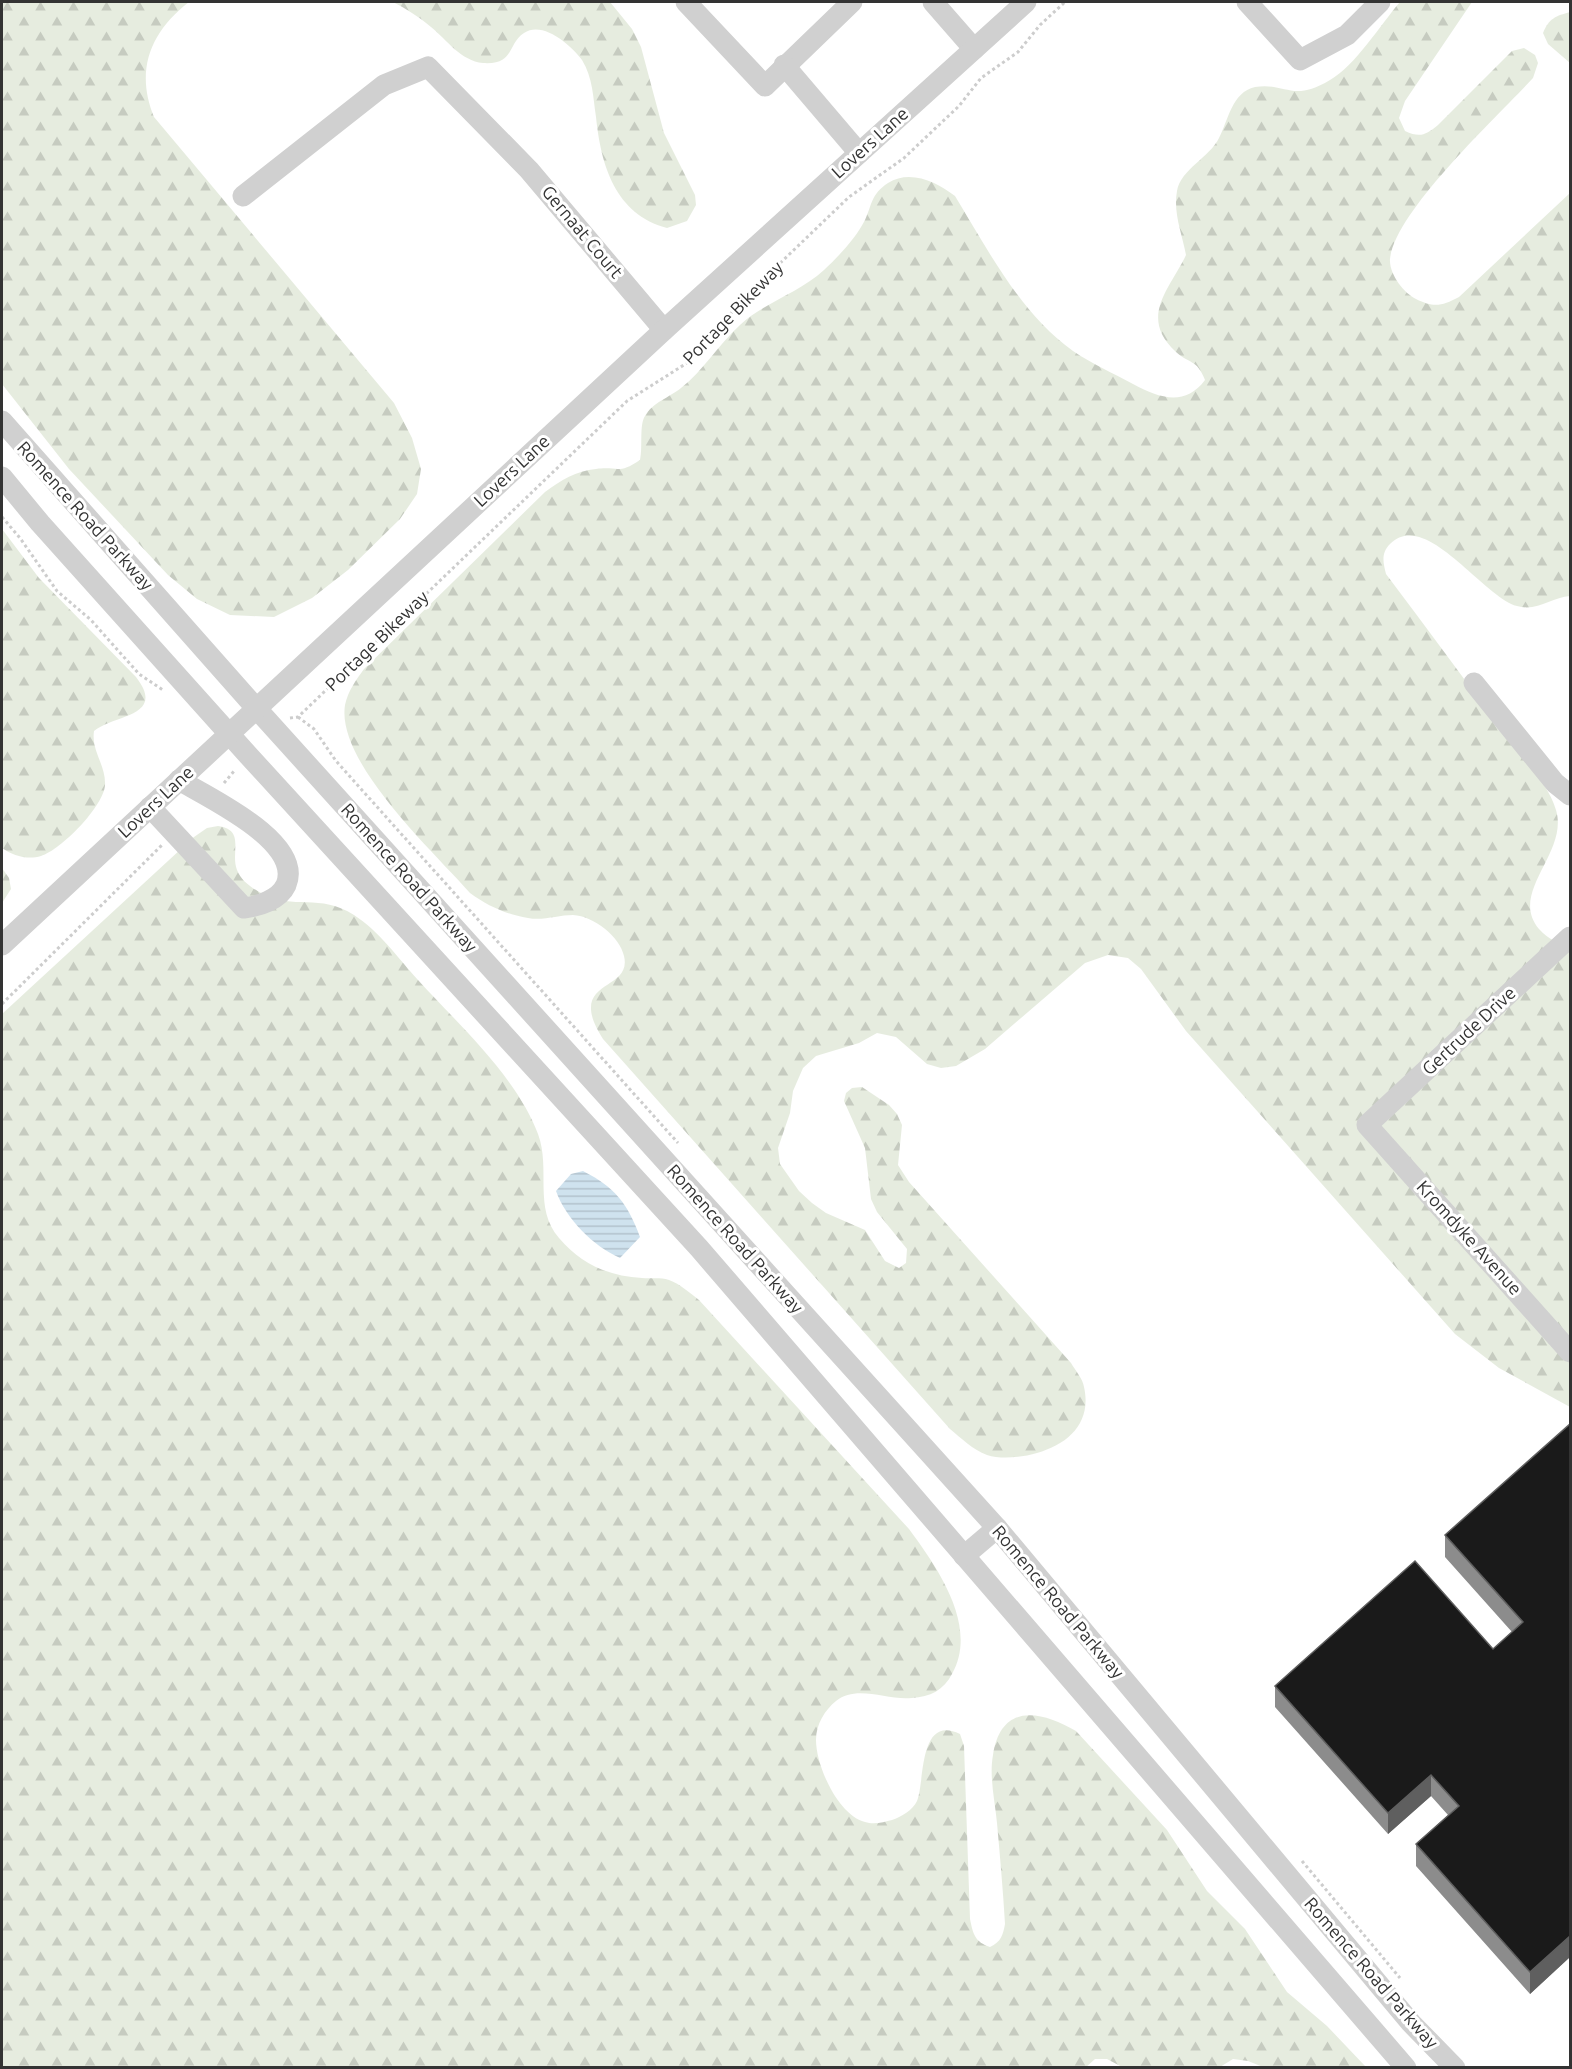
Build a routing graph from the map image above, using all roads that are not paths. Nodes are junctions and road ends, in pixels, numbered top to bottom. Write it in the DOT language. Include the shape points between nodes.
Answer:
graph roads {
  1 [pos="686,2"];
  2 [pos="852,2"];
  3 [pos="933,2"];
  4 [pos="1026,2"];
  5 [pos="1246,2"];
  6 [pos="1380,2"];
  7 [pos="974,49"];
  8 [pos="783,65"];
  9 [pos="859,153"];
  10 [pos="243,196"];
  11 [pos="664,330"];
  12 [pos="2,421"];
  13 [pos="2,477"];
  14 [pos="1474,682"];
  15 [pos="256,708"];
  16 [pos="229,734"];
  17 [pos="179,780"];
  18 [pos="1570,795"];
  19 [pos="150,807"];
  20 [pos="1570,937"];
  21 [pos="2,945"];
  22 [pos="1367,1125"];
  23 [pos="1570,1352"];
  24 [pos="997,1528"];
  25 [pos="964,1557"];
  26 [pos="1406,2067"];
  27 [pos="1455,2067"];
  1 -- 8 [label="street" via="765,86"];
  2 -- 8 [label="street"];
  3 -- 7 [label="street"];
  4 -- 7 [label="street, Lovers Lane"];
  5 -- 6 [label="street" via="1300,60 1347,35"];
  7 -- 9 [label="street, Lovers Lane"];
  8 -- 9 [label="street"];
  9 -- 11 [label="street, Lovers Lane"];
  10 -- 11 [label="street, Gernaat Court" via="384,85 428,67 529,170"];
  11 -- 15 [label="street, Lovers Lane"];
  12 -- 15 [label="street, Romence Road Parkway"];
  13 -- 16 [label="street, Romence Road Parkway"];
  14 -- 18 [label="street" via="1555,783"];
  15 -- 16 [label="street, Lovers Lane"];
  15 -- 24 [label="street, Romence Road Parkway"];
  16 -- 17 [label="street, Lovers Lane"];
  16 -- 25 [label="street, Romence Road Parkway" via="699,1248"];
  17 -- 19 [label="street, Lovers Lane"];
  17 -- 19 [label="street" via="263,832 285,856 290,874 283,892 260,906 244,908"];
  19 -- 21 [label="street, Lovers Lane"];
  20 -- 22 [label="street, Gertrude Drive"];
  22 -- 23 [label="street, Kromdyke Avenue"];
  24 -- 25 [label="street"];
  24 -- 27 [label="street, Romence Road Parkway" via="1411,2023"];
  25 -- 26 [label="street, Romence Road Parkway"];
}
